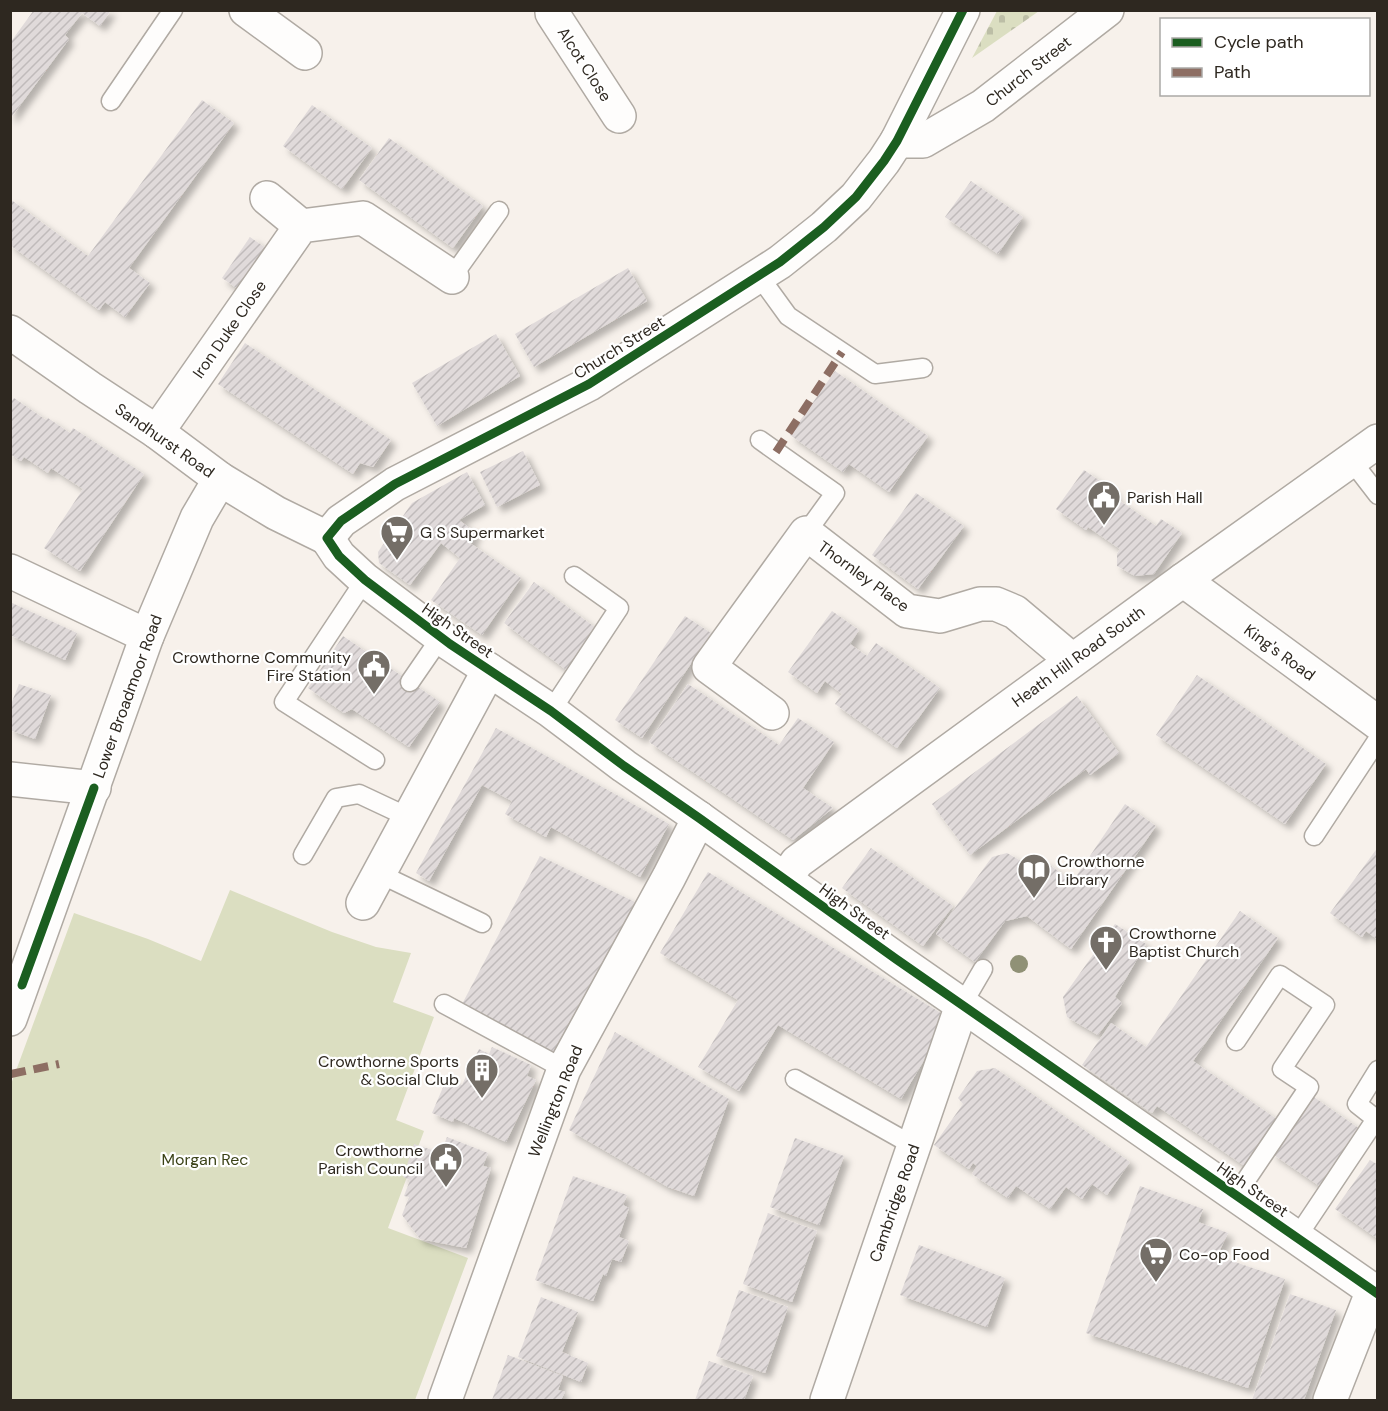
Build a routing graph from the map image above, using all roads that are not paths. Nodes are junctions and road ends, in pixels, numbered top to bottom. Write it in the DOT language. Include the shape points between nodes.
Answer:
graph roads {
  1 [pos="173,10"];
  2 [pos="246,10"];
  3 [pos="552,10"];
  4 [pos="963,10"];
  5 [pos="1107,10"];
  6 [pos="305,53"];
  7 [pos="111,101"];
  8 [pos="619,116"];
  9 [pos="897,141"];
  10 [pos="267,198"];
  11 [pos="499,211"];
  12 [pos="301,226"];
  13 [pos="759,276"];
  14 [pos="452,277"];
  15 [pos="10,332"];
  16 [pos="923,368"];
  17 [pos="157,432"];
  18 [pos="760,440"];
  19 [pos="1377,441"];
  20 [pos="1351,460"];
  21 [pos="220,479"];
  22 [pos="1377,495"];
  23 [pos="806,533"];
  24 [pos="327,537"];
  25 [pos="10,571"];
  26 [pos="574,576"];
  27 [pos="365,579"];
  28 [pos="1183,580"];
  29 [pos="147,636"];
  30 [pos="441,637"];
  31 [pos="1072,660"];
  32 [pos="489,670"];
  33 [pos="410,682"];
  34 [pos="551,711"];
  35 [pos="772,713"];
  36 [pos="1377,723"];
  37 [pos="1377,739"];
  38 [pos="375,760"];
  39 [pos="10,779"];
  40 [pos="94,788"];
  41 [pos="408,817"];
  42 [pos="699,818"];
  43 [pos="1314,836"];
  44 [pos="303,855"];
  45 [pos="378,873"];
  46 [pos="785,879"];
  47 [pos="363,903"];
  48 [pos="482,923"];
  49 [pos="983,969"];
  50 [pos="444,1004"];
  51 [pos="962,1005"];
  52 [pos="10,1019"];
  53 [pos="1236,1041"];
  54 [pos="564,1069"];
  55 [pos="1377,1070"];
  56 [pos="795,1078"];
  57 [pos="914,1146"];
  58 [pos="1236,1195"];
  59 [pos="1297,1237"];
  60 [pos="1375,1292"];
  61 [pos="445,1401"];
  62 [pos="827,1401"];
  63 [pos="1330,1401"];
  1 -- 7 [label="lane"];
  2 -- 6 [label="street"];
  3 -- 8 [label="street, Alcot Close"];
  4 -- 9 [label="street"];
  5 -- 9 [label="street, Church Street" via="983,106 923,141"];
  9 -- 13 [label="street, Church Street" via="856,197 824,227"];
  10 -- 12 [label="street"];
  11 -- 14 [label="lane"];
  12 -- 14 [label="street" via="363,219"];
  12 -- 17 [label="street, Iron Duke Close"];
  13 -- 16 [label="lane" via="788,316 875,374"];
  13 -- 24 [label="street, Church Street" via="589,384 395,484 341,521"];
  15 -- 17 [label="street, Sandhurst Road"];
  17 -- 21 [label="street, Sandhurst Road"];
  18 -- 23 [label="lane" via="835,493"];
  19 -- 20 [label="street, Heath Hill Road South"];
  20 -- 22 [label="lane"];
  20 -- 28 [label="street, Heath Hill Road South"];
  21 -- 24 [label="street, Sandhurst Road" via="276,513"];
  21 -- 29 [label="street, Lower Broadmoor Road" via="197,518"];
  23 -- 31 [label="street, Thornley Place" via="906,611 940,616 980,604 996,604 1014,612"];
  23 -- 35 [label="street, Thornley Place" via="709,667"];
  24 -- 27 [label="street, High Street" via="339,556"];
  25 -- 29 [label="street"];
  26 -- 34 [label="lane" via="619,608"];
  27 -- 30 [label="street, High Street"];
  27 -- 38 [label="lane" via="285,702"];
  28 -- 31 [label="street, Heath Hill Road South"];
  28 -- 36 [label="street, King's Road"];
  29 -- 40 [label="street, Lower Broadmoor Road"];
  30 -- 32 [label="street, High Street"];
  30 -- 33 [label="lane"];
  31 -- 46 [label="street, Heath Hill Road South" via="797,862"];
  32 -- 34 [label="street, High Street"];
  32 -- 41 [label="street, High Street"];
  34 -- 42 [label="street, High Street"];
  37 -- 43 [label="lane"];
  39 -- 40 [label="street"];
  40 -- 52 [label="street, Lower Broadmoor Road"];
  41 -- 44 [label="lane" via="358,794 336,798"];
  41 -- 45 [label="street, High Street"];
  42 -- 46 [label="street, High Street"];
  42 -- 54 [label="street, Wellington Road"];
  45 -- 47 [label="street, High Street"];
  45 -- 48 [label="lane"];
  46 -- 51 [label="street, High Street"];
  49 -- 51 [label="lane"];
  50 -- 54 [label="lane"];
  51 -- 57 [label="street, Cambridge Road"];
  51 -- 58 [label="street, High Street"];
  53 -- 58 [label="lane" via="1280,975 1325,1005 1282,1070 1309,1087"];
  54 -- 61 [label="street, Wellington Road"];
  55 -- 59 [label="lane" via="1356,1104 1376,1119"];
  56 -- 57 [label="lane"];
  57 -- 62 [label="street, Cambridge Road"];
  58 -- 59 [label="street, High Street"];
  59 -- 60 [label="street, High Street"];
  60 -- 63 [label="street"];
}
